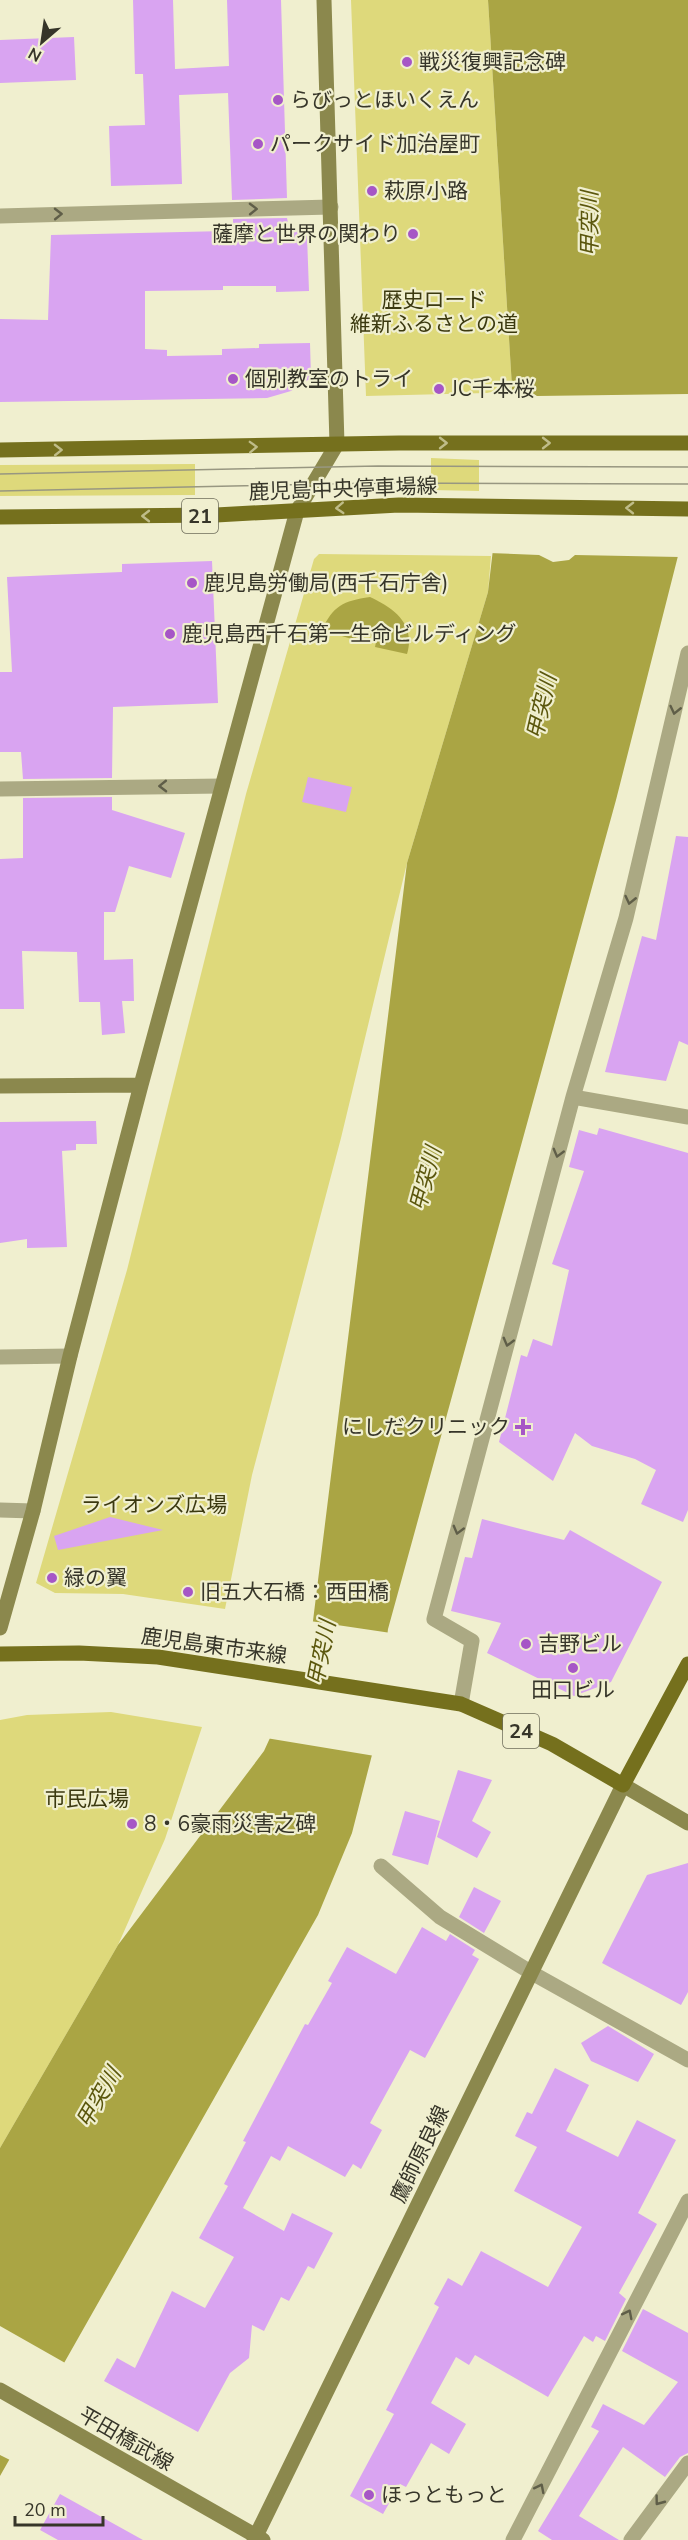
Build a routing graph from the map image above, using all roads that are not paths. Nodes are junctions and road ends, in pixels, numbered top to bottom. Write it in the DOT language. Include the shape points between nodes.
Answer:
graph roads {
  1 [pos="324,0"];
  2 [pos="331,207"];
  3 [pos="0,216"];
  4 [pos="688,443"];
  5 [pos="337,444"];
  6 [pos="0,450"];
  7 [pos="688,509"];
  8 [pos="297,511"];
  9 [pos="0,517"];
  10 [pos="688,653"];
  11 [pos="222,786"];
  12 [pos="0,789"];
  13 [pos="141,1085"];
  14 [pos="0,1086"];
  15 [pos="573,1097"];
  16 [pos="688,1117"];
  17 [pos="70,1356"];
  18 [pos="0,1357"];
  19 [pos="0,1510"];
  20 [pos="33,1511"];
  21 [pos="0,1628"];
  22 [pos="0,1653"];
  23 [pos="688,1664"];
  24 [pos="461,1704"];
  25 [pos="623,1785"];
  26 [pos="688,1823"];
  27 [pos="381,1866"];
  28 [pos="532,1972"];
  29 [pos="688,2060"];
  30 [pos="688,2201"];
  31 [pos="0,2390"];
  32 [pos="688,2463"];
  33 [pos="258,2538"];
  34 [pos="513,2540"];
  35 [pos="631,2540"];
  1 -- 2 [label="street"];
  3 -- 2 [label="street, one-way"];
  2 -- 5 [label="street"];
  5 -- 4 [label="main road, 鹿児島中央停車場線, one-way"];
  6 -- 5 [label="main road, 鹿児島中央停車場線, one-way"];
  5 -- 8 [label="street"];
  7 -- 8 [label="main road, 鹿児島中央停車場線 / 21, one-way" via="399,505"];
  8 -- 9 [label="main road, 鹿児島中央停車場線 / 21, one-way"];
  8 -- 11 [label="street"];
  10 -- 15 [label="street, one-way" via="626,918"];
  11 -- 12 [label="street, one-way"];
  11 -- 13 [label="street"];
  13 -- 14 [label="street"];
  13 -- 17 [label="street"];
  15 -- 16 [label="street"];
  15 -- 24 [label="street, one-way" via="434,1619 472,1641"];
  17 -- 18 [label="street"];
  17 -- 20 [label="street"];
  19 -- 20 [label="street"];
  20 -- 21 [label="street"];
  22 -- 24 [label="main road, 鹿児島東市来線 / 24" via="158,1657"];
  23 -- 25 [label="main road"];
  24 -- 25 [label="main road, 鹿児島東市来線 / 24" via="552,1744"];
  25 -- 26 [label="street"];
  25 -- 28 [label="street, 鷹師原良線"];
  27 -- 28 [label="street" via="440,1917"];
  28 -- 29 [label="street"];
  28 -- 33 [label="street, 鷹師原良線"];
  34 -- 30 [label="street, one-way"];
  31 -- 33 [label="street, 平田橋武線"];
  32 -- 35 [label="street, one-way"];
}
